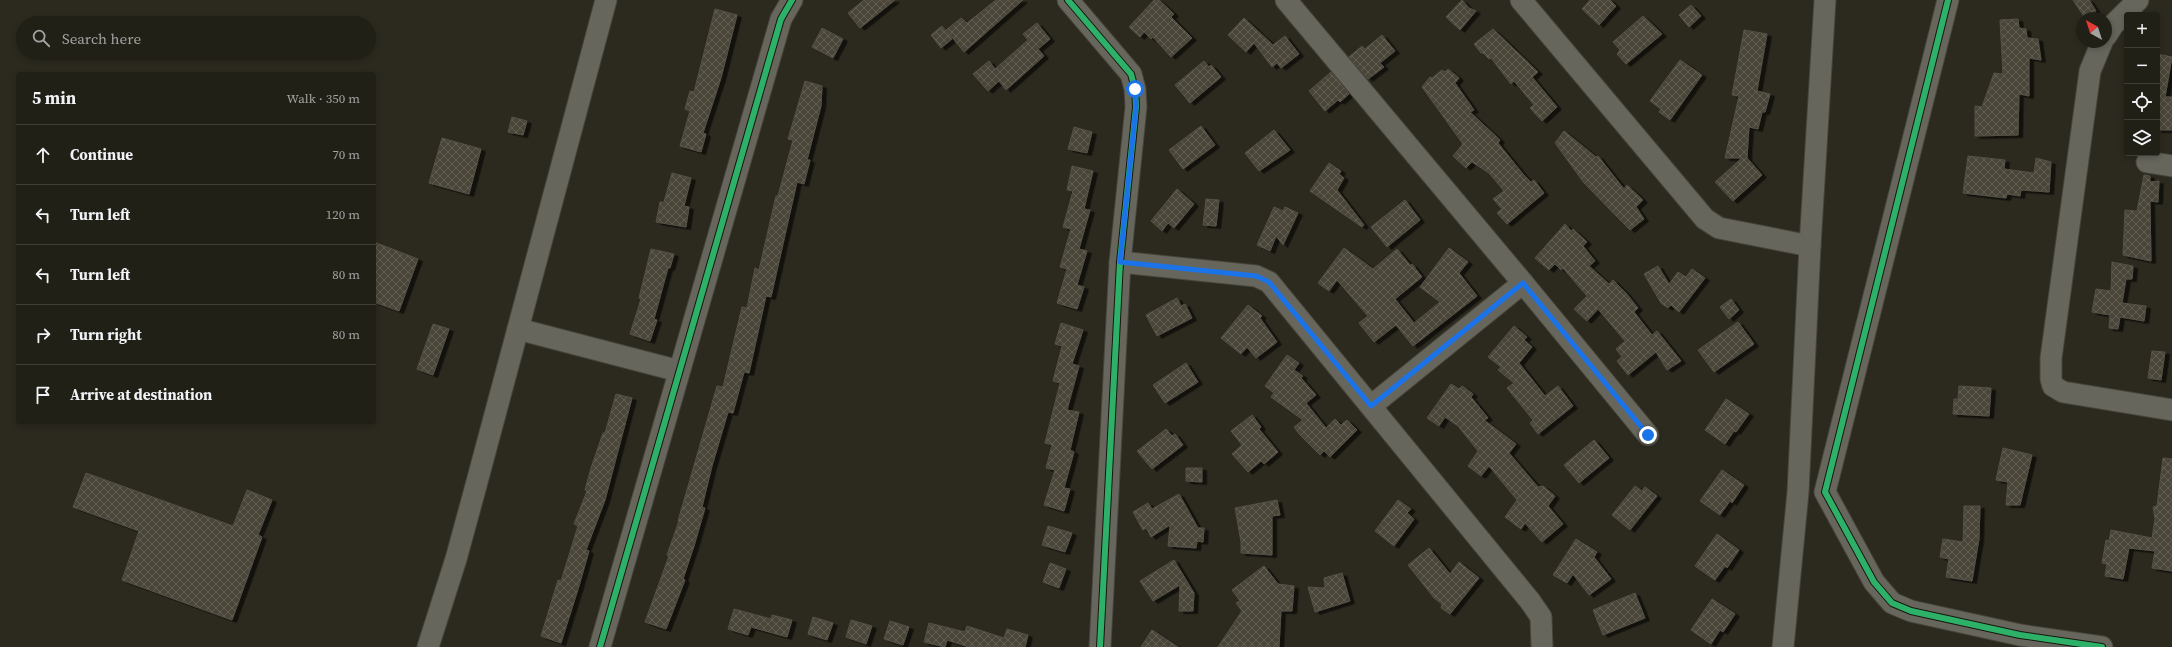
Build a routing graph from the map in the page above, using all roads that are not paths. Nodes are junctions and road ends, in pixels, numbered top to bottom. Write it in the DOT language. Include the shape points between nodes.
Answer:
graph roads {
  1 [pos="606,0"];
  2 [pos="792,0"];
  3 [pos="1068,0"];
  4 [pos="1286,0"];
  5 [pos="1521,0"];
  6 [pos="1825,0"];
  7 [pos="1948,0"];
  8 [pos="2138,0"];
  9 [pos="2112,27"];
  10 [pos="2099,48"];
  11 [pos="2147,162"];
  12 [pos="2172,166"];
  13 [pos="1810,246"];
  14 [pos="1120,262"];
  15 [pos="1523,283"];
  16 [pos="518,329"];
  17 [pos="679,371"];
  18 [pos="1371,406"];
  19 [pos="2172,410"];
  20 [pos="1648,435"];
  21 [pos="1798,492"];
  22 [pos="1825,492"];
  23 [pos="2019,641"];
  24 [pos="428,647"];
  25 [pos="600,647"];
  26 [pos="1100,647"];
  27 [pos="1542,647"];
  28 [pos="1783,647"];
  29 [pos="2102,647"];
  1 -- 16 [label="street"];
  2 -- 17 [label="street" via="781,19"];
  3 -- 14 [label="street" via="1130,74 1135,89 1136,107"];
  4 -- 15 [label="street"];
  5 -- 13 [label="street" via="1705,219 1719,228"];
  6 -- 13 [label="street"];
  7 -- 22 [label="street"];
  8 -- 9 [label="street"];
  10 -- 19 [label="street" via="2090,70 2051,358 2051,378 2053,386 2063,392"];
  11 -- 12 [label="street"];
  13 -- 21 [label="street"];
  14 -- 18 [label="street" via="1256,276 1269,282"];
  14 -- 26 [label="street"];
  15 -- 18 [label="street"];
  15 -- 20 [label="street"];
  16 -- 17 [label="street"];
  16 -- 24 [label="street" via="456,558"];
  17 -- 25 [label="street"];
  18 -- 27 [label="street" via="1530,601 1541,617"];
  21 -- 22 [label="street"];
  21 -- 28 [label="street"];
  22 -- 23 [label="street" via="1874,582 1892,603"];
  23 -- 29 [label="street"];
}
